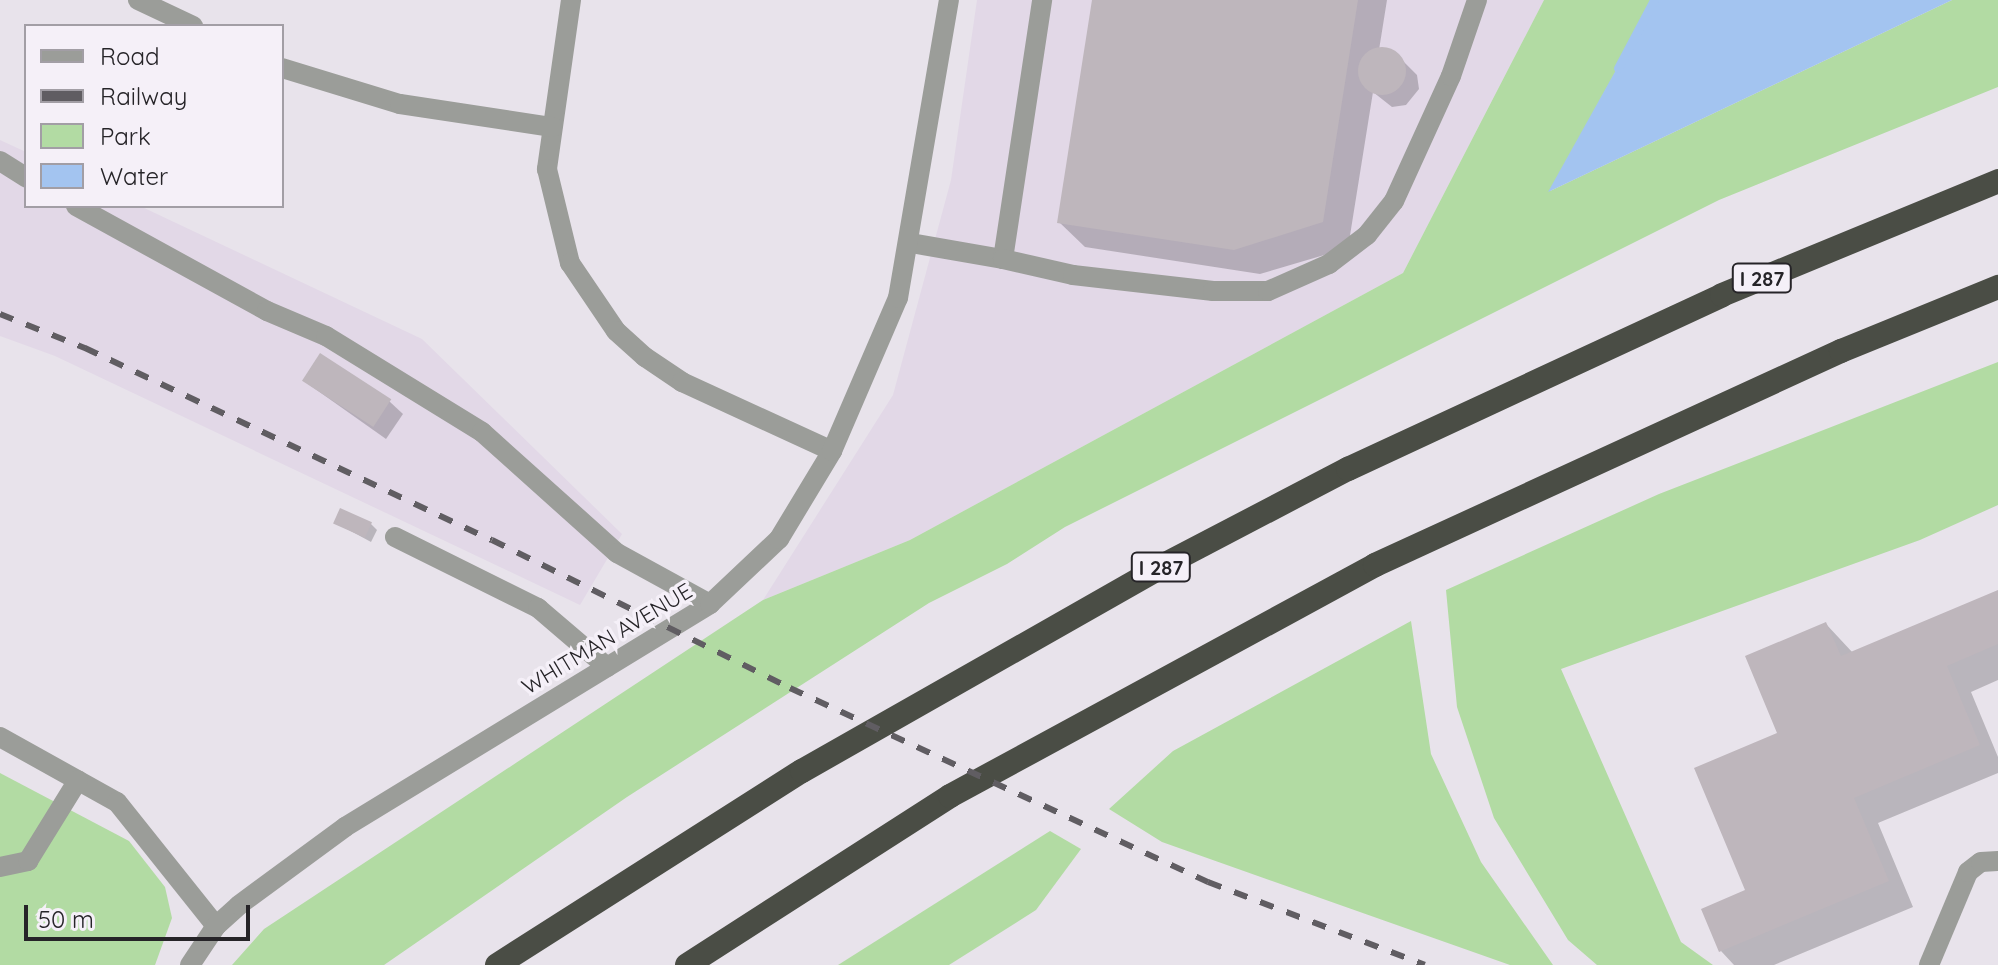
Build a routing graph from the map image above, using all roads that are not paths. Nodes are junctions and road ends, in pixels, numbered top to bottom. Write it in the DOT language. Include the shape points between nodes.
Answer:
graph roads {
  1 [pos="138,0"];
  2 [pos="571,0"];
  3 [pos="949,0"];
  4 [pos="1042,0"];
  5 [pos="1477,0"];
  6 [pos="189,24"];
  7 [pos="284,69"];
  8 [pos="552,127"];
  9 [pos="0,161"];
  10 [pos="24,176"];
  11 [pos="1998,181"];
  12 [pos="80,208"];
  13 [pos="911,243"];
  14 [pos="1003,259"];
  15 [pos="1998,287"];
  16 [pos="832,451"];
  17 [pos="395,537"];
  18 [pos="710,604"];
  19 [pos="607,667"];
  20 [pos="0,737"];
  21 [pos="78,780"];
  22 [pos="1998,861"];
  23 [pos="0,867"];
  24 [pos="216,926"];
  25 [pos="190,965"];
  26 [pos="497,965"];
  27 [pos="687,965"];
  28 [pos="1929,965"];
  1 -- 6 [label="street"];
  2 -- 8 [label="street"];
  3 -- 13 [label="street, WHITMAN AVENUE"];
  4 -- 14 [label="street"];
  5 -- 14 [label="street" via="1451,76 1394,201 1367,235 1329,264 1268,291 1213,291 1073,275"];
  7 -- 8 [label="street" via="400,104"];
  8 -- 16 [label="street" via="547,169 570,263 616,331 682,382"];
  9 -- 10 [label="street"];
  11 -- 26 [label="highway, I 287" via="1722,295 1348,469 1164,565 815,763"];
  12 -- 18 [label="street" via="267,311 326,336 469,424 617,553"];
  13 -- 14 [label="street"];
  13 -- 16 [label="street, WHITMAN AVENUE" via="898,298"];
  15 -- 27 [label="highway" via="1841,351 1375,565 950,796"];
  16 -- 18 [label="street, WHITMAN AVENUE" via="779,539"];
  17 -- 19 [label="street" via="538,608"];
  18 -- 19 [label="street, WHITMAN AVENUE"];
  19 -- 24 [label="street, WHITMAN AVENUE" via="345,827"];
  20 -- 21 [label="street"];
  21 -- 23 [label="street" via="28,861"];
  21 -- 24 [label="street" via="117,802"];
  22 -- 28 [label="street" via="1981,862 1968,872"];
  24 -- 25 [label="street, WHITMAN AVENUE"];
}
